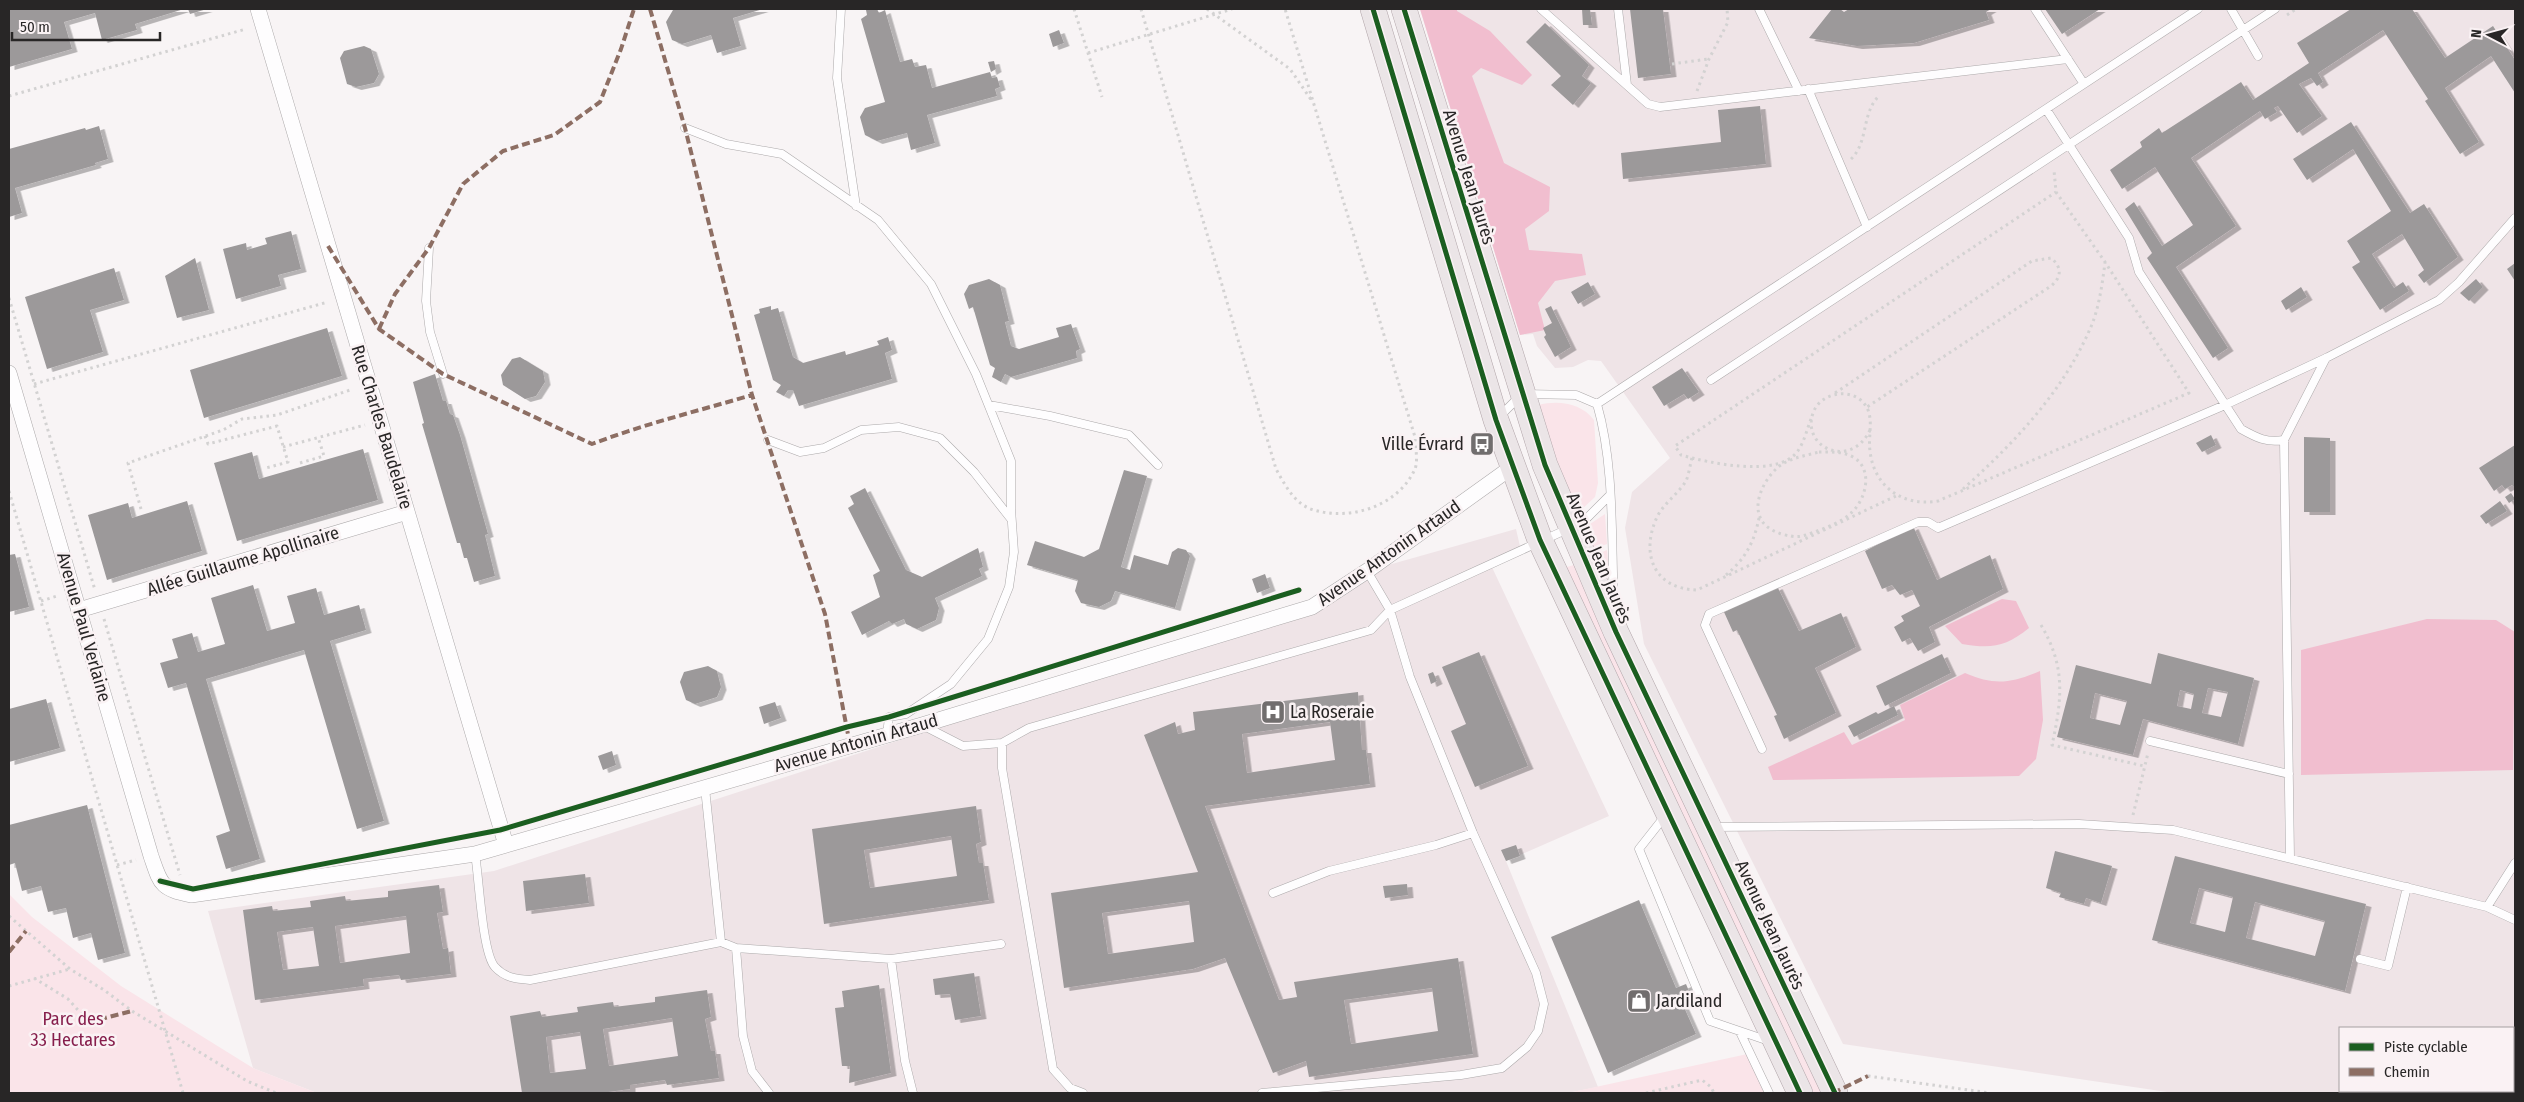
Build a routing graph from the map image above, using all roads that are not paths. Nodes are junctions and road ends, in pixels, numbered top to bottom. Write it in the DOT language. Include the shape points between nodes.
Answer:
graph roads {
  1 [pos="258,9"];
  2 [pos="841,9"];
  3 [pos="1373,9"];
  4 [pos="1404,9"];
  5 [pos="1541,9"];
  6 [pos="1618,9"];
  7 [pos="1770,9"];
  8 [pos="2034,9"];
  9 [pos="2198,9"];
  10 [pos="2231,9"];
  11 [pos="2275,9"];
  12 [pos="1761,11"];
  13 [pos="2188,11"];
  14 [pos="2243,30"];
  15 [pos="2258,56"];
  16 [pos="2068,59"];
  17 [pos="2084,84"];
  18 [pos="1627,85"];
  19 [pos="1808,89"];
  20 [pos="1799,90"];
  21 [pos="2046,109"];
  22 [pos="685,128"];
  23 [pos="2069,144"];
  24 [pos="856,206"];
  25 [pos="2515,218"];
  26 [pos="1867,227"];
  27 [pos="429,248"];
  28 [pos="2326,358"];
  29 [pos="9,373"];
  30 [pos="443,374"];
  31 [pos="1711,380"];
  32 [pos="1522,394"];
  33 [pos="1597,404"];
  34 [pos="988,405"];
  35 [pos="2226,405"];
  36 [pos="1496,420"];
  37 [pos="768,440"];
  38 [pos="2284,440"];
  39 [pos="1158,465"];
  40 [pos="1512,467"];
  41 [pos="1609,496"];
  42 [pos="407,512"];
  43 [pos="1012,520"];
  44 [pos="1570,528"];
  45 [pos="1540,540"];
  46 [pos="1367,571"];
  47 [pos="79,610"];
  48 [pos="1390,610"];
  49 [pos="1616,632"];
  50 [pos="922,724"];
  51 [pos="887,735"];
  52 [pos="2150,741"];
  53 [pos="1002,743"];
  54 [pos="1762,750"];
  55 [pos="2289,774"];
  56 [pos="705,788"];
  57 [pos="1668,813"];
  58 [pos="1708,827"];
  59 [pos="1473,833"];
  60 [pos="506,845"];
  61 [pos="475,854"];
  62 [pos="2290,858"];
  63 [pos="2515,863"];
  64 [pos="160,881"];
  65 [pos="2407,887"];
  66 [pos="1273,893"];
  67 [pos="2487,907"];
  68 [pos="2515,920"];
  69 [pos="721,942"];
  70 [pos="1001,944"];
  71 [pos="736,948"];
  72 [pos="891,959"];
  73 [pos="2360,960"];
  74 [pos="1740,1032"];
  75 [pos="1776,1044"];
  76 [pos="769,1093"];
  77 [pos="913,1093"];
  78 [pos="1082,1093"];
  79 [pos="1262,1093"];
  80 [pos="1769,1093"];
  81 [pos="1800,1093"];
  82 [pos="1835,1093"];
  1 -- 42 [label="street, Rue Charles Baudelaire"];
  2 -- 24 [label="lane" via="837,78"];
  3 -- 36 [label="main road"];
  4 -- 32 [label="main road, Avenue Jean Jaurès"];
  5 -- 18 [label="lane"];
  6 -- 18 [label="lane"];
  7 -- 12 [label="lane"];
  8 -- 16 [label="lane"];
  9 -- 13 [label="lane"];
  10 -- 14 [label="lane"];
  11 -- 14 [label="lane"];
  12 -- 20 [label="lane"];
  13 -- 17 [label="lane"];
  14 -- 15 [label="lane"];
  14 -- 23 [label="lane"];
  16 -- 17 [label="lane"];
  16 -- 19 [label="lane"];
  17 -- 21 [label="lane"];
  18 -- 20 [label="lane" via="1648,104 1660,107"];
  19 -- 20 [label="lane"];
  19 -- 26 [label="lane"];
  21 -- 23 [label="lane"];
  21 -- 26 [label="lane"];
  22 -- 24 [label="lane" via="726,144 782,154"];
  23 -- 31 [label="lane"];
  23 -- 35 [label="lane" via="2129,238 2139,272"];
  24 -- 34 [label="lane" via="878,220 931,284"];
  25 -- 28 [label="lane" via="2439,300"];
  26 -- 33 [label="lane"];
  27 -- 30 [label="lane" via="426,301 430,332"];
  28 -- 35 [label="lane"];
  28 -- 38 [label="lane"];
  29 -- 47 [label="street, Avenue Paul Verlaine"];
  32 -- 33 [label="lane" via="1576,395"];
  32 -- 36 [label="lane"];
  32 -- 44 [label="main road, Avenue Jean Jaurès"];
  33 -- 41 [label="lane" via="1604,426"];
  34 -- 39 [label="lane" via="1129,435"];
  34 -- 43 [label="lane" via="1011,461"];
  35 -- 38 [label="lane" via="2241,429 2259,439"];
  35 -- 54 [label="lane" via="1938,528 1928,522 1918,522 1709,614 1705,626"];
  36 -- 40 [label="main road"];
  37 -- 43 [label="lane" via="800,452 824,448 861,430 899,427 940,438 974,472"];
  38 -- 55 [label="lane"];
  40 -- 45 [label="main road"];
  40 -- 46 [label="street, Avenue Antonin Artaud"];
  41 -- 44 [label="lane" via="1585,520"];
  41 -- 49 [label="lane"];
  42 -- 47 [label="street, Allée Guillaume Apollinaire"];
  42 -- 60 [label="street, Rue Charles Baudelaire"];
  43 -- 51 [label="lane" via="1014,552 1009,587 988,638 951,684 906,714 889,717"];
  44 -- 45 [label="lane"];
  44 -- 49 [label="main road, Avenue Jean Jaurès"];
  45 -- 48 [label="lane"];
  45 -- 57 [label="main road"];
  46 -- 48 [label="lane"];
  46 -- 50 [label="street, Avenue Antonin Artaud" via="1312,607"];
  47 -- 64 [label="street, Avenue Paul Verlaine"];
  48 -- 53 [label="lane" via="1371,630 1029,728"];
  48 -- 59 [label="lane" via="1410,677"];
  49 -- 58 [label="main road, Avenue Jean Jaurès"];
  50 -- 51 [label="street, Avenue Antonin Artaud"];
  50 -- 53 [label="lane" via="963,746"];
  51 -- 56 [label="street, Avenue Antonin Artaud"];
  52 -- 55 [label="lane"];
  53 -- 78 [label="lane" via="1002,768 1053,1069 1070,1088"];
  55 -- 62 [label="lane"];
  56 -- 60 [label="street, Avenue Antonin Artaud"];
  56 -- 69 [label="lane"];
  57 -- 74 [label="lane" via="1639,849 1710,1021"];
  57 -- 75 [label="main road"];
  58 -- 62 [label="lane" via="2079,824 2173,830"];
  58 -- 82 [label="main road, Avenue Jean Jaurès"];
  59 -- 66 [label="lane" via="1329,871"];
  59 -- 79 [label="lane" via="1536,974 1544,1004 1538,1032 1527,1047 1502,1068 1461,1075"];
  60 -- 61 [label="street, Avenue Antonin Artaud"];
  61 -- 64 [label="street, Avenue Antonin Artaud" via="191,895 170,890"];
  61 -- 69 [label="lane" via="487,950 494,967 510,978 530,980"];
  62 -- 65 [label="lane"];
  63 -- 67 [label="lane"];
  65 -- 67 [label="lane"];
  65 -- 73 [label="lane" via="2388,966"];
  67 -- 68 [label="lane"];
  69 -- 71 [label="lane"];
  70 -- 72 [label="lane"];
  71 -- 72 [label="lane"];
  71 -- 76 [label="lane" via="743,1036 752,1071"];
  72 -- 77 [label="lane" via="905,1061"];
  74 -- 75 [label="lane"];
  74 -- 80 [label="lane"];
  75 -- 81 [label="main road"];
}
